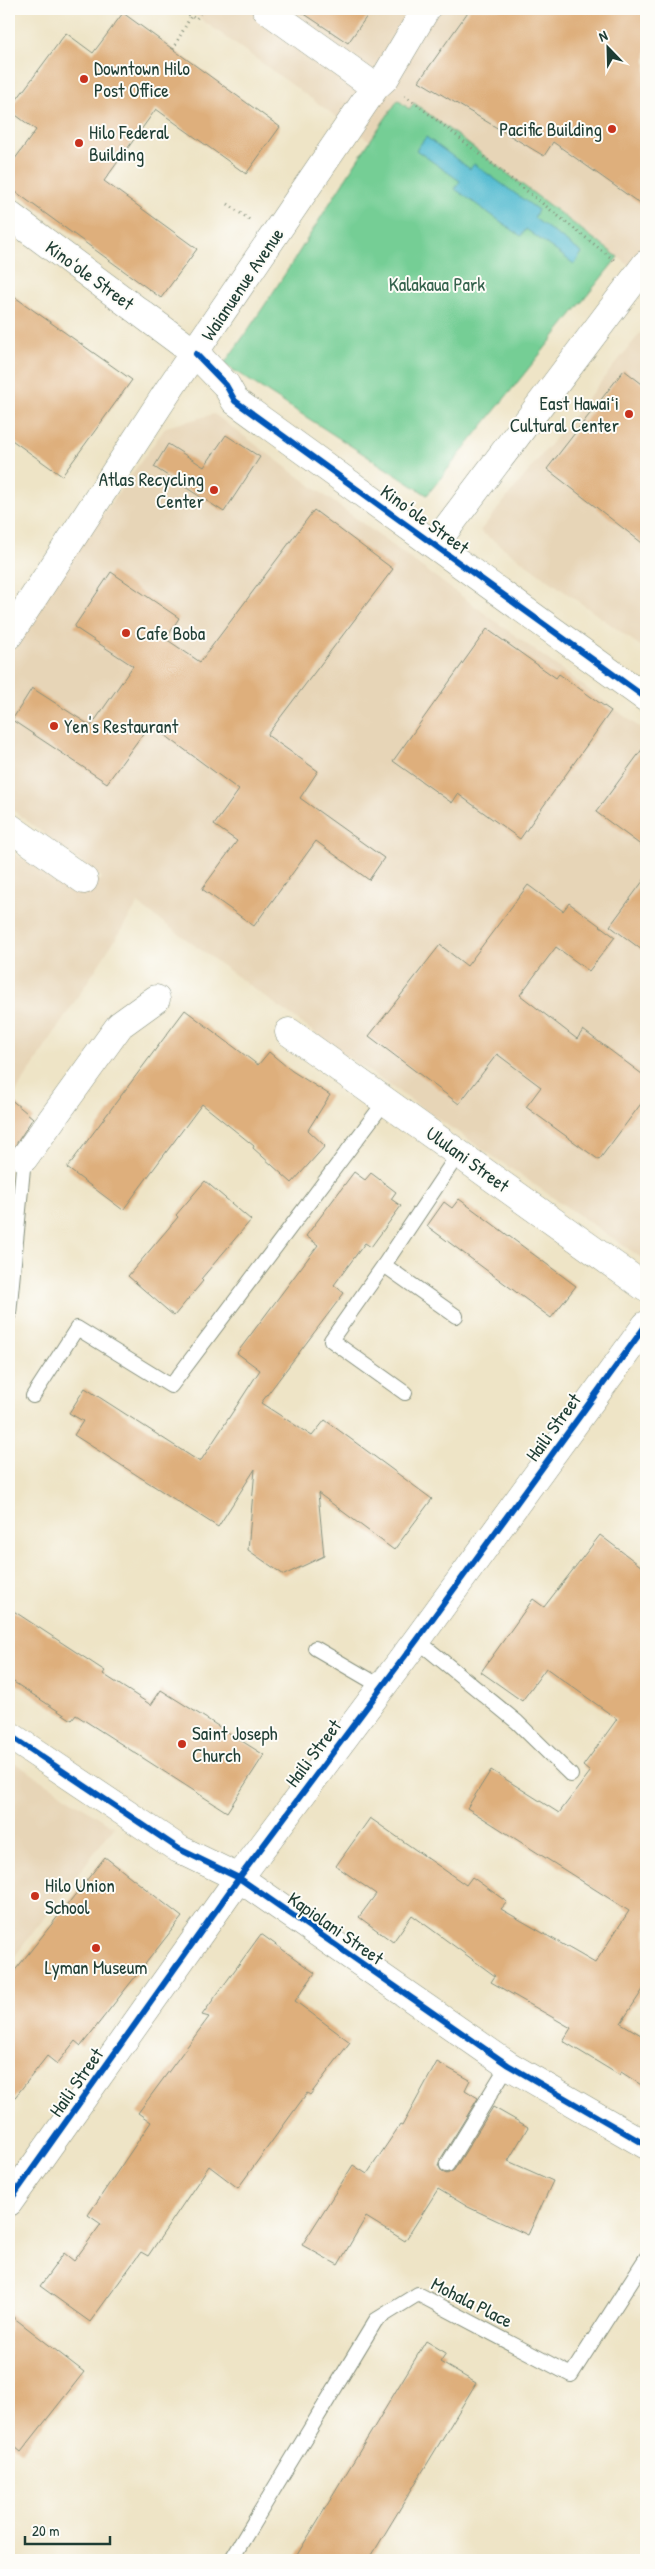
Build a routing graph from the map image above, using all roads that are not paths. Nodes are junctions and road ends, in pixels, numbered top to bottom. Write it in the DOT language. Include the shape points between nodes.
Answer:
graph roads {
  1 [pos="266,9"];
  2 [pos="426,9"];
  3 [pos="380,83"];
  4 [pos="9,215"];
  5 [pos="646,264"];
  6 [pos="196,354"];
  7 [pos="434,544"];
  8 [pos="9,635"];
  9 [pos="646,698"];
  10 [pos="9,827"];
  11 [pos="84,880"];
  12 [pos="156,1000"];
  13 [pos="289,1032"];
  14 [pos="386,1100"];
  15 [pos="459,1153"];
  16 [pos="24,1158"];
  17 [pos="384,1265"];
  18 [pos="646,1288"];
  19 [pos="9,1314"];
  20 [pos="456,1316"];
  21 [pos="646,1325"];
  22 [pos="405,1393"];
  23 [pos="34,1396"];
  24 [pos="417,1640"];
  25 [pos="315,1648"];
  26 [pos="382,1687"];
  27 [pos="9,1735"];
  28 [pos="571,1775"];
  29 [pos="239,1878"];
  30 [pos="508,2065"];
  31 [pos="646,2145"];
  32 [pos="447,2165"];
  33 [pos="9,2202"];
  34 [pos="646,2258"];
  35 [pos="231,2560"];
  1 -- 3 [label="street"];
  2 -- 3 [label="street, Waianuenue Avenue"];
  3 -- 6 [label="street, Waianuenue Avenue"];
  4 -- 6 [label="street, Kinoʻole Street"];
  5 -- 7 [label="street"];
  6 -- 7 [label="street, Kinoʻole Street" via="226,385 235,401"];
  6 -- 8 [label="street, Waianuenue Avenue" via="168,391"];
  7 -- 9 [label="street, Kinoʻole Street"];
  10 -- 11 [label="street"];
  12 -- 16 [label="street" via="120,1025"];
  13 -- 14 [label="street, Ululani Street"];
  14 -- 15 [label="street, Ululani Street"];
  14 -- 23 [label="lane" via="170,1386 77,1328"];
  15 -- 17 [label="lane"];
  15 -- 18 [label="street, Ululani Street"];
  16 -- 19 [label="lane"];
  17 -- 20 [label="lane"];
  17 -- 22 [label="lane" via="331,1340"];
  21 -- 24 [label="street, Haili Street"];
  24 -- 26 [label="street, Haili Street"];
  24 -- 28 [label="lane" via="517,1722"];
  25 -- 26 [label="lane"];
  26 -- 29 [label="street, Haili Street"];
  27 -- 29 [label="street, Kapiolani Street" via="178,1849"];
  29 -- 30 [label="street, Kapiolani Street"];
  29 -- 33 [label="street, Haili Street"];
  30 -- 31 [label="street, Kapiolani Street"];
  30 -- 32 [label="lane"];
  34 -- 35 [label="lane, Mohala Place" via="570,2375 418,2294 376,2320"];
}
